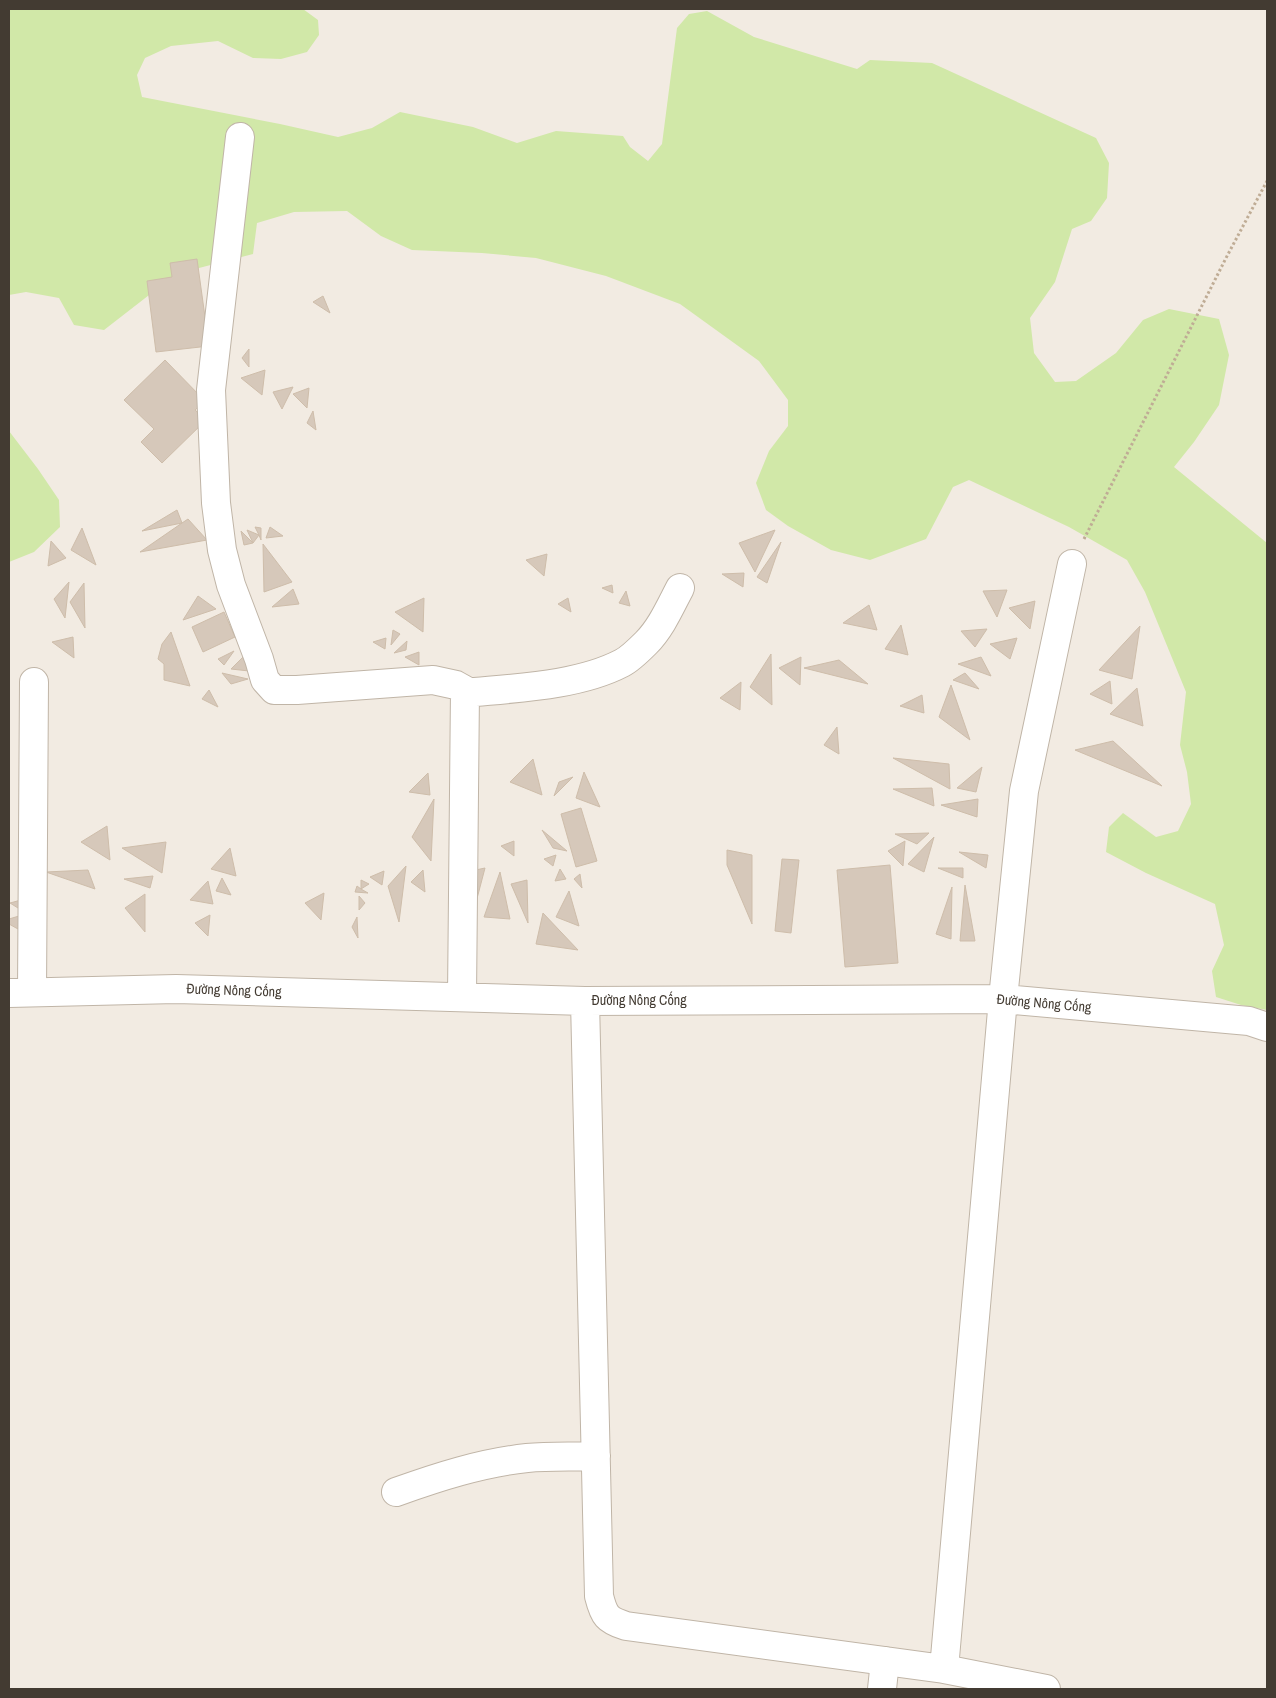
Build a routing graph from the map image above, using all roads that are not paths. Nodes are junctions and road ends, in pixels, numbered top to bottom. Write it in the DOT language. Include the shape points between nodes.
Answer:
graph roads {
  1 [pos="240,137"];
  2 [pos="1072,564"];
  3 [pos="680,588"];
  4 [pos="34,682"];
  5 [pos="466,693"];
  6 [pos="20,992"];
  7 [pos="462,997"];
  8 [pos="1003,999"];
  9 [pos="585,1000"];
  10 [pos="1267,1027"];
  11 [pos="596,1456"];
  12 [pos="396,1492"];
  13 [pos="885,1661"];
  14 [pos="944,1669"];
  15 [pos="882,1689"];
  16 [pos="1046,1689"];
  1 -- 5 [label="street" via="211,390 216,503 222,550 231,584 265,680 274,690 285,691 433,680 460,687"];
  2 -- 8 [label="street" via="1024,791"];
  3 -- 5 [label="street" via="656,631 624,662 550,684"];
  4 -- 6 [label="street"];
  5 -- 7 [label="street"];
  6 -- 7 [label="street, Đường Nông Cống" via="176,989"];
  7 -- 9 [label="street, Đường Nông Cống"];
  8 -- 9 [label="street, Đường Nông Cống"];
  8 -- 10 [label="street, Đường Nông Cống" via="1249,1021"];
  8 -- 14 [label="street"];
  9 -- 11 [label="street"];
  11 -- 12 [label="street" via="526,1458 473,1467"];
  11 -- 13 [label="street" via="599,1596 611,1621 626,1626"];
  13 -- 14 [label="street"];
  13 -- 15 [label="street"];
  14 -- 16 [label="street"];
}
